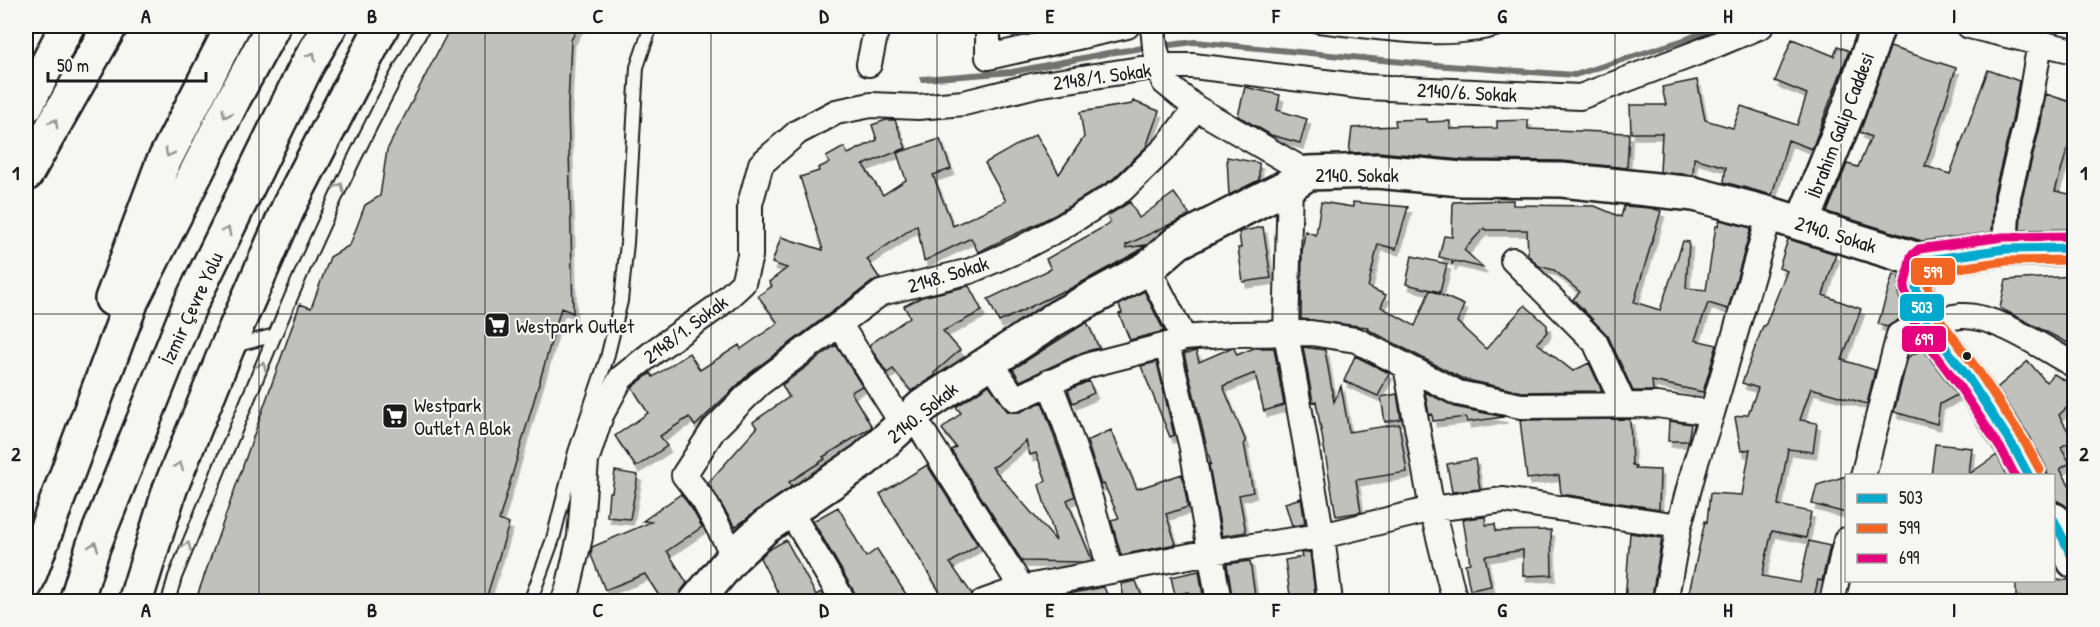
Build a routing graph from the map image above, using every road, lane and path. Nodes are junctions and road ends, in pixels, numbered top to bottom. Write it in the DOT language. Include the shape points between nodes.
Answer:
graph roads {
  1 [pos="59,26"];
  2 [pos="67,26"];
  3 [pos="110,26"];
  4 [pos="233,26"];
  5 [pos="273,26"];
  6 [pos="330,26"];
  7 [pos="382,26"];
  8 [pos="424,26"];
  9 [pos="651,26"];
  10 [pos="878,26"];
  11 [pos="988,26"];
  12 [pos="1127,26"];
  13 [pos="1153,26"];
  14 [pos="1317,26"];
  15 [pos="1508,26"];
  16 [pos="1761,26"];
  17 [pos="1878,26"];
  18 [pos="1968,26"];
  19 [pos="2040,43"];
  20 [pos="2074,51"];
  21 [pos="869,64"];
  22 [pos="1160,66"];
  23 [pos="26,75"];
  24 [pos="26,106"];
  25 [pos="1196,108"];
  26 [pos="26,174"];
  27 [pos="1299,179"];
  28 [pos="1770,214"];
  29 [pos="1802,224"];
  30 [pos="2074,248"];
  31 [pos="2005,249"];
  32 [pos="1513,260"];
  33 [pos="1922,261"];
  34 [pos="1148,268"];
  35 [pos="1927,323"];
  36 [pos="840,325"];
  37 [pos="1286,333"];
  38 [pos="275,335"];
  39 [pos="1176,342"];
  40 [pos="227,348"];
  41 [pos="990,361"];
  42 [pos="2074,365"];
  43 [pos="1406,366"];
  44 [pos="1049,382"];
  45 [pos="1624,405"];
  46 [pos="1712,413"];
  47 [pos="908,421"];
  48 [pos="1864,474"];
  49 [pos="2028,474"];
  50 [pos="1432,509"];
  51 [pos="790,511"];
  52 [pos="2055,522"];
  53 [pos="1679,526"];
  54 [pos="1322,536"];
  55 [pos="1845,544"];
  56 [pos="1210,552"];
  57 [pos="734,556"];
  58 [pos="2074,561"];
  59 [pos="1110,570"];
  60 [pos="29,573"];
  61 [pos="1012,594"];
  62 [pos="76,602"];
  63 [pos="135,602"];
  64 [pos="168,602"];
  65 [pos="530,602"];
  66 [pos="563,602"];
  67 [pos="696,602"];
  68 [pos="844,602"];
  69 [pos="983,602"];
  70 [pos="1218,602"];
  71 [pos="1330,602"];
  72 [pos="1455,602"];
  73 [pos="1665,602"];
  74 [pos="1832,602"];
  1 -- 23 [label="street"];
  2 -- 24 [label="main road"];
  26 -- 3 [label="main road, one-way"];
  4 -- 60 [label="main road, one-way" via="162,165 96,340"];
  5 -- 60 [label="main road, one-way" via="132,300"];
  62 -- 6 [label="main road, İzmir Çevre Yolu, one-way" via="102,525 189,307 306,67"];
  7 -- 40 [label="main road" via="290,204"];
  38 -- 8 [label="lane, one-way" via="316,237 387,90"];
  9 -- 65 [label="lane" via="637,67 621,301 553,539"];
  10 -- 21 [label="street"];
  11 -- 12 [label="street" via="988,57"];
  13 -- 22 [label="street"];
  14 -- 15 [label="lane" via="1421,36 1480,35"];
  16 -- 22 [label="street, 2140/6. Sokak" via="1580,97 1366,87 1193,66"];
  17 -- 29 [label="main road, İbrahim Galip Caddesi"];
  18 -- 19 [label="street"];
  19 -- 20 [label="street"];
  19 -- 31 [label="street" via="2008,196"];
  22 -- 25 [label="street, 2148/1. Sokak" via="1164,82"];
  22 -- 66 [label="street, 2148/1. Sokak" via="1036,85 964,103 918,107 871,105 836,112 798,132 761,164 750,204 750,256 743,283 717,308 621,378 602,415 586,461 580,537"];
  25 -- 27 [label="street"];
  25 -- 36 [label="street, 2148. Sokak" via="1166,147 1122,190 1082,215 970,271 881,293"];
  27 -- 28 [label="main road, 2140. Sokak" via="1377,171 1461,179 1562,180 1694,194"];
  27 -- 34 [label="main road, 2140. Sokak" via="1178,242"];
  27 -- 37 [label="street"];
  28 -- 29 [label="main road, 2140. Sokak"];
  28 -- 46 [label="street"];
  29 -- 33 [label="main road, 2140. Sokak"];
  30 -- 31 [label="main road, 2140. Sokak"];
  31 -- 33 [label="main road, 2140. Sokak"];
  32 -- 45 [label="street" via="1595,342"];
  33 -- 35 [label="main road" via="1916,288"];
  34 -- 39 [label="street"];
  34 -- 41 [label="main road, 2140. Sokak" via="1058,317"];
  35 -- 42 [label="street" via="1963,316 2001,323"];
  35 -- 48 [label="street" via="1899,335"];
  35 -- 49 [label="main road" via="1969,379"];
  36 -- 47 [label="street"];
  36 -- 57 [label="street, 2148. Sokak" via="759,384 714,429 684,475 704,501"];
  37 -- 39 [label="street" via="1233,334"];
  37 -- 43 [label="street" via="1356,340"];
  37 -- 54 [label="street"];
  38 -- 40 [label="lane"];
  64 -- 38 [label="lane, one-way"];
  39 -- 44 [label="street" via="1089,365"];
  39 -- 56 [label="street"];
  63 -- 40 [label="main road, one-way" via="170,489"];
  41 -- 44 [label="street" via="1015,399"];
  41 -- 47 [label="main road, 2140. Sokak" via="923,406"];
  43 -- 45 [label="street" via="1458,393 1521,406"];
  43 -- 50 [label="street"];
  44 -- 59 [label="street" via="1088,486"];
  45 -- 46 [label="street"];
  46 -- 53 [label="street"];
  47 -- 51 [label="main road, 2140. Sokak" via="864,460"];
  47 -- 61 [label="street"];
  50 -- 53 [label="street" via="1503,500"];
  50 -- 54 [label="street"];
  50 -- 72 [label="street"];
  51 -- 57 [label="main road, 2140. Sokak" via="765,527"];
  51 -- 68 [label="street"];
  52 -- 58 [label="main road"];
  53 -- 73 [label="street"];
  54 -- 56 [label="street"];
  54 -- 71 [label="street"];
  55 -- 74 [label="street"];
  56 -- 59 [label="street"];
  56 -- 70 [label="street"];
  57 -- 67 [label="main road, 2140. Sokak"];
  59 -- 61 [label="street"];
  61 -- 69 [label="street"];
}
